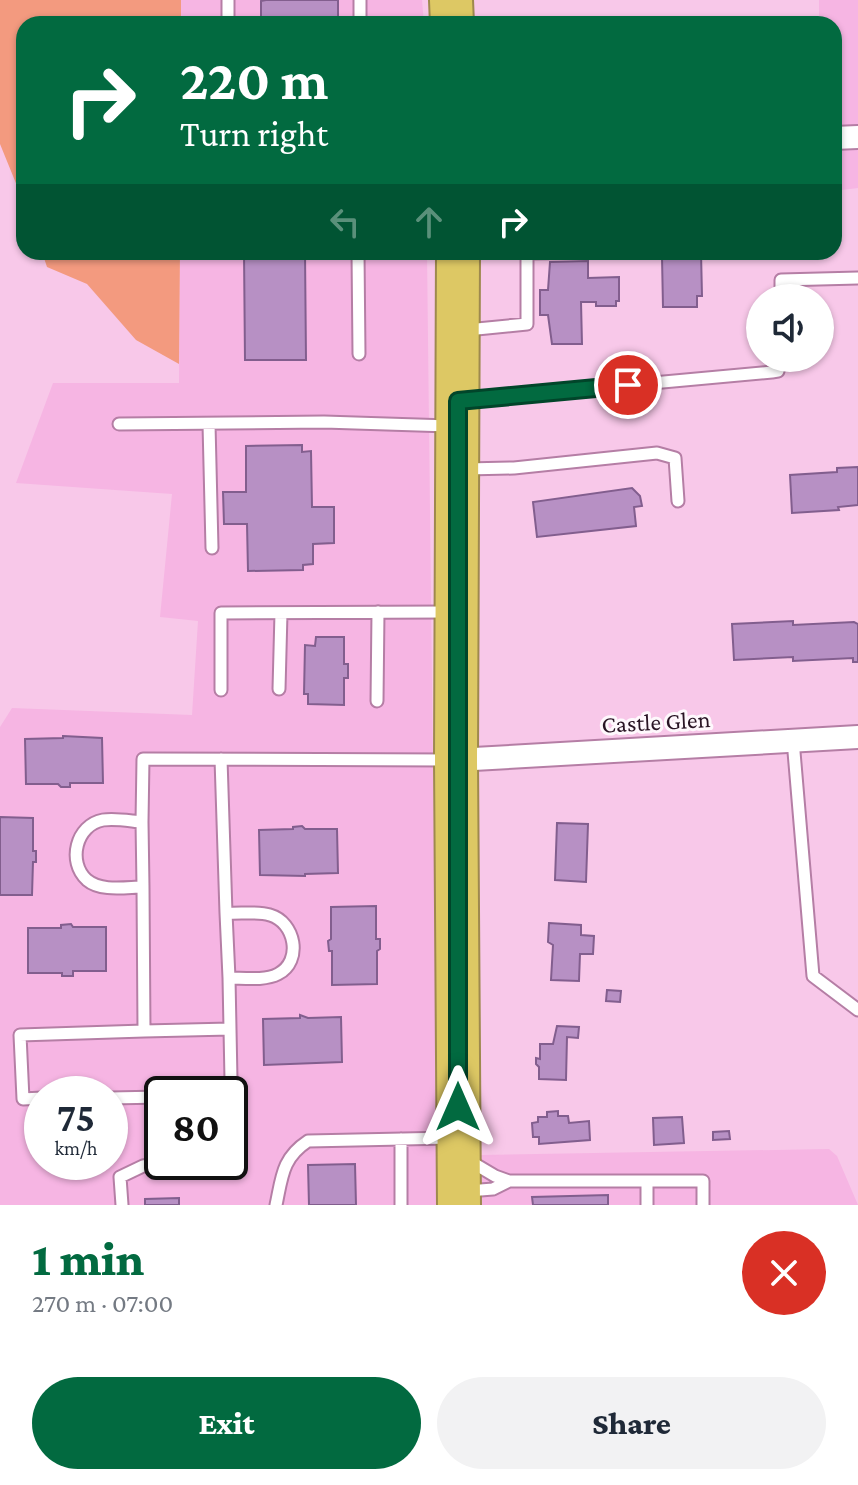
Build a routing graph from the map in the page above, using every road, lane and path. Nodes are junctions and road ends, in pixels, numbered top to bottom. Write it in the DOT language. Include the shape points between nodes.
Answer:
graph roads {
  1 [pos="358,260"];
  2 [pos="458,260"];
  3 [pos="527,260"];
  4 [pos="858,278"];
  5 [pos="781,284"];
  6 [pos="458,331"];
  7 [pos="359,354"];
  8 [pos="772,372"];
  9 [pos="458,414"];
  10 [pos="119,424"];
  11 [pos="209,424"];
  12 [pos="457,470"];
  13 [pos="678,501"];
  14 [pos="212,548"];
  15 [pos="378,612"];
  16 [pos="457,612"];
  17 [pos="281,613"];
  18 [pos="279,689"];
  19 [pos="221,690"];
  20 [pos="377,701"];
  21 [pos="858,737"];
  22 [pos="793,740"];
  23 [pos="221,759"];
  24 [pos="456,760"];
  25 [pos="142,822"];
  26 [pos="143,887"];
  27 [pos="226,913"];
  28 [pos="229,978"];
  29 [pos="858,1010"];
  30 [pos="230,1029"];
  31 [pos="144,1031"];
  32 [pos="231,1076"];
  33 [pos="24,1099"];
  34 [pos="401,1139"];
  35 [pos="144,1166"];
  36 [pos="459,1172"];
  37 [pos="509,1181"];
  38 [pos="647,1181"];
  39 [pos="122,1205"];
  40 [pos="276,1205"];
  41 [pos="401,1205"];
  42 [pos="647,1205"];
  43 [pos="703,1205"];
  1 -- 7 [label="lane"];
  2 -- 6 [label="highway"];
  3 -- 6 [label="lane" via="527,324"];
  4 -- 5 [label="lane"];
  6 -- 9 [label="highway"];
  8 -- 9 [label="lane"];
  9 -- 11 [label="lane"];
  9 -- 12 [label="highway"];
  10 -- 11 [label="lane"];
  11 -- 14 [label="lane"];
  12 -- 13 [label="lane" via="657,453 675,458"];
  12 -- 16 [label="highway"];
  15 -- 16 [label="lane"];
  15 -- 17 [label="lane"];
  15 -- 20 [label="lane"];
  16 -- 24 [label="highway"];
  17 -- 18 [label="lane"];
  17 -- 19 [label="lane" via="221,613"];
  21 -- 22 [label="street, Castle Glen"];
  22 -- 24 [label="street, Castle Glen"];
  22 -- 29 [label="lane" via="813,976"];
  23 -- 24 [label="lane"];
  23 -- 25 [label="lane" via="143,759"];
  23 -- 27 [label="lane"];
  24 -- 36 [label="highway"];
  25 -- 26 [label="lane"];
  25 -- 26 [label="lane" via="104,820 90,825 75,852 88,881 103,887"];
  26 -- 31 [label="lane"];
  27 -- 28 [label="lane"];
  27 -- 28 [label="lane" via="278,919 290,932 293,947 290,963 277,975"];
  28 -- 30 [label="lane"];
  30 -- 31 [label="lane"];
  30 -- 32 [label="lane"];
  31 -- 33 [label="lane" via="20,1035"];
  34 -- 36 [label="lane"];
  34 -- 40 [label="lane" via="308,1141 286,1161"];
  34 -- 41 [label="lane"];
  35 -- 39 [label="lane" via="120,1177"];
  36 -- 37 [label="lane"];
  36 -- 37 [label="lane" via="493,1189"];
  37 -- 38 [label="lane"];
  38 -- 42 [label="lane"];
  38 -- 43 [label="lane" via="703,1181"];
}
